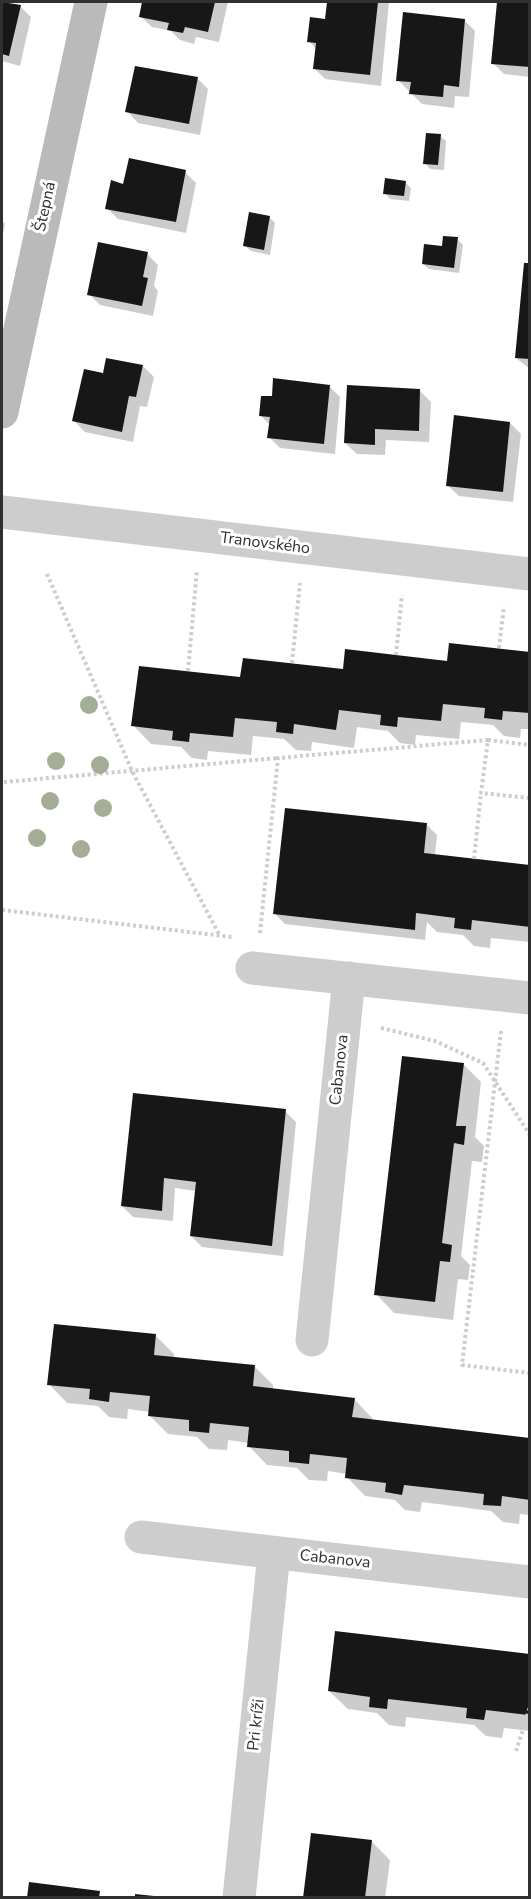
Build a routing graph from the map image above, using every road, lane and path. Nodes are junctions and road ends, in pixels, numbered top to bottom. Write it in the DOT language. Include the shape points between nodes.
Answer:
graph roads {
  1 [pos="91,2"];
  2 [pos="2,412"];
  3 [pos="2,512"];
  4 [pos="197,565"];
  5 [pos="47,574"];
  6 [pos="530,574"];
  7 [pos="300,583"];
  8 [pos="504,599"];
  9 [pos="401,602"];
  10 [pos="500,648"];
  11 [pos="396,655"];
  12 [pos="292,663"];
  13 [pos="188,671"];
  14 [pos="488,740"];
  15 [pos="530,745"];
  16 [pos="278,758"];
  17 [pos="132,771"];
  18 [pos="4,782"];
  19 [pos="481,793"];
  20 [pos="530,798"];
  21 [pos="474,858"];
  22 [pos="2,910"];
  23 [pos="220,936"];
  24 [pos="239,938"];
  25 [pos="255,954"];
  26 [pos="350,978"];
  27 [pos="518,996"];
  28 [pos="379,1028"];
  29 [pos="495,1083"];
  30 [pos="530,1135"];
  31 [pos="312,1340"];
  32 [pos="530,1373"];
  33 [pos="141,1537"];
  34 [pos="274,1553"];
  35 [pos="530,1582"];
  36 [pos="530,1707"];
  37 [pos="516,1751"];
  38 [pos="239,1898"];
  1 -- 2 [label="street, Štepná"];
  3 -- 6 [label="street, Tranovského"];
  4 -- 13 [label="path"];
  5 -- 17 [label="path"];
  7 -- 12 [label="path"];
  8 -- 10 [label="path"];
  9 -- 11 [label="path"];
  14 -- 15 [label="path"];
  14 -- 16 [label="path"];
  14 -- 19 [label="path"];
  16 -- 17 [label="path"];
  16 -- 25 [label="path"];
  17 -- 18 [label="path"];
  17 -- 23 [label="path"];
  19 -- 20 [label="path"];
  19 -- 21 [label="path"];
  22 -- 23 [label="path"];
  23 -- 24 [label="path"];
  25 -- 26 [label="street"];
  26 -- 27 [label="street"];
  26 -- 31 [label="street, Cabanova"];
  27 -- 29 [label="path"];
  28 -- 29 [label="path" via="435,1041 464,1053 483,1063"];
  29 -- 30 [label="path"];
  29 -- 32 [label="path" via="462,1365"];
  33 -- 34 [label="street, Cabanova"];
  34 -- 35 [label="street, Cabanova"];
  34 -- 38 [label="street, Pri kríži"];
  36 -- 37 [label="path"];
}
